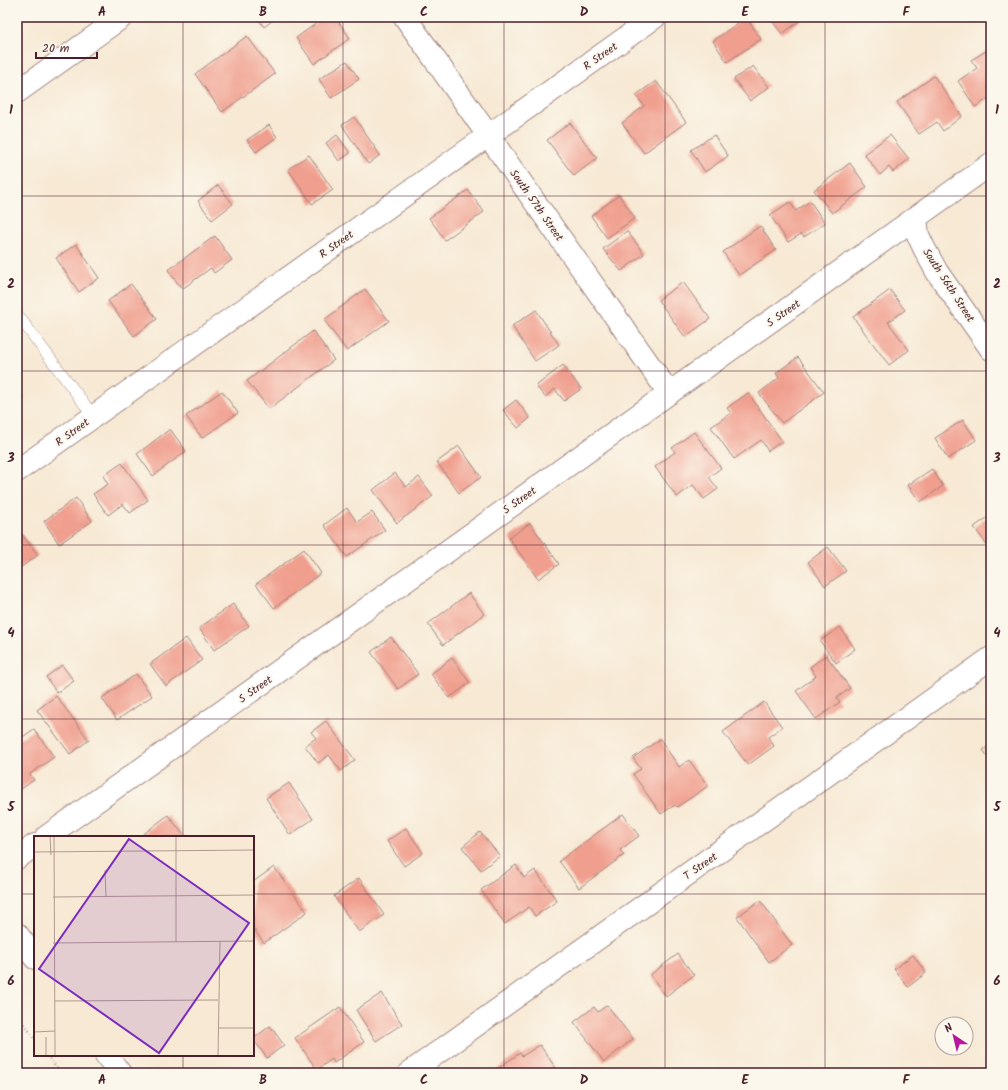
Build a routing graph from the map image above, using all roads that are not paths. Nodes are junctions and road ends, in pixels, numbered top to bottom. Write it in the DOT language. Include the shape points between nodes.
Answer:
graph roads {
  1 [pos="122,17"];
  2 [pos="405,17"];
  3 [pos="655,17"];
  4 [pos="17,92"];
  5 [pos="488,135"];
  6 [pos="991,164"];
  7 [pos="916,218"];
  8 [pos="17,314"];
  9 [pos="991,349"];
  10 [pos="669,393"];
  11 [pos="94,417"];
  12 [pos="17,471"];
  13 [pos="991,658"];
  14 [pos="47,836"];
  15 [pos="34,846"];
  16 [pos="17,858"];
  17 [pos="17,934"];
  18 [pos="34,957"];
  19 [pos="107,1056"];
  20 [pos="120,1073"];
  21 [pos="409,1073"];
  1 -- 4 [label="street"];
  2 -- 5 [label="street, South 57th Street"];
  3 -- 5 [label="street, R Street"];
  5 -- 10 [label="street, South 57th Street"];
  5 -- 11 [label="street, R Street"];
  6 -- 7 [label="street, S Street"];
  7 -- 9 [label="street, South 56th Street" via="918,235 937,272"];
  7 -- 10 [label="street, S Street"];
  8 -- 11 [label="lane"];
  10 -- 14 [label="street, S Street"];
  11 -- 12 [label="street, R Street"];
  13 -- 21 [label="street, T Street"];
  15 -- 16 [label="street"];
  17 -- 18 [label="street"];
  19 -- 20 [label="street"];
}
